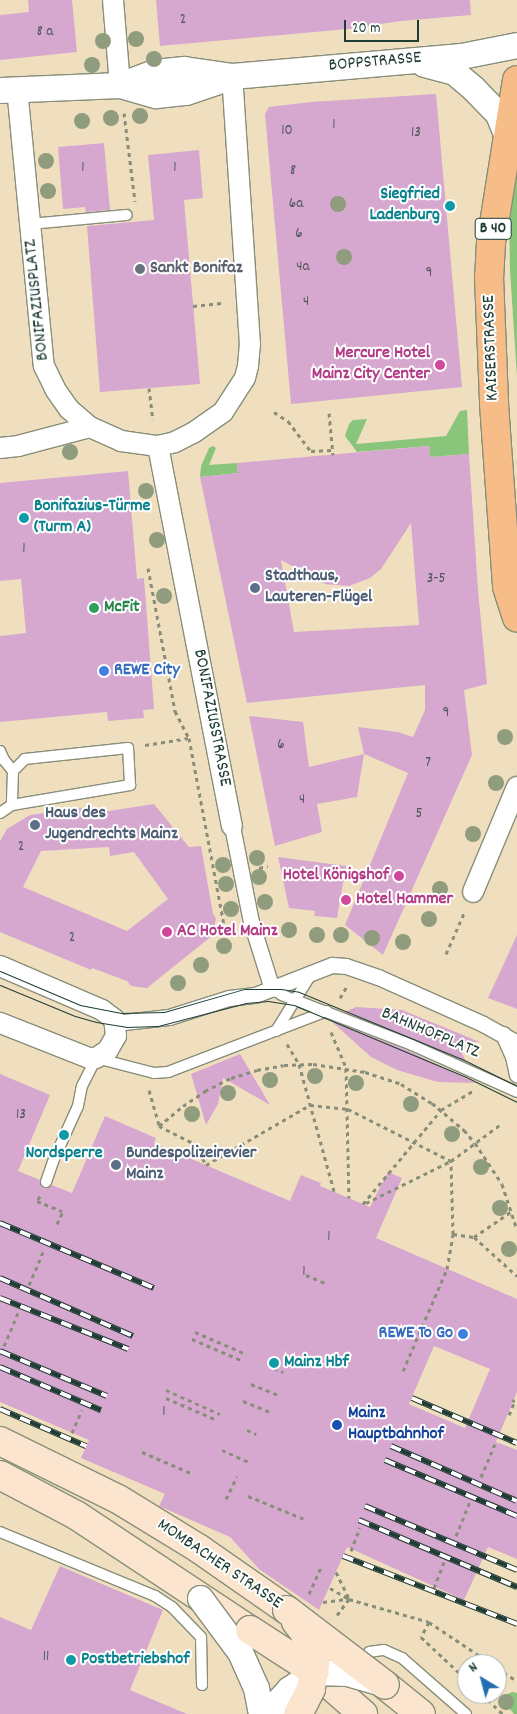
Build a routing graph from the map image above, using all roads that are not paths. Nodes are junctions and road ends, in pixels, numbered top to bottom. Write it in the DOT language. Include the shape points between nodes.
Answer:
graph roads {
  1 [pos="113,0"];
  2 [pos="517,44"];
  3 [pos="399,61"];
  4 [pos="232,76"];
  5 [pos="517,80"];
  6 [pos="120,86"];
  7 [pos="9,89"];
  8 [pos="507,136"];
  9 [pos="127,215"];
  10 [pos="30,224"];
  11 [pos="90,427"];
  12 [pos="158,446"];
  13 [pos="0,448"];
  14 [pos="517,617"];
  15 [pos="0,751"];
  16 [pos="13,770"];
  17 [pos="517,787"];
  18 [pos="12,805"];
  19 [pos="0,813"];
  20 [pos="232,826"];
  21 [pos="473,892"];
  22 [pos="0,966"];
  23 [pos="315,971"];
  24 [pos="272,989"];
  25 [pos="296,999"];
  26 [pos="327,1011"];
  27 [pos="0,1023"];
  28 [pos="115,1023"];
  29 [pos="274,1033"];
  30 [pos="503,1034"];
  31 [pos="517,1043"];
  32 [pos="96,1058"];
  33 [pos="517,1075"];
  34 [pos="517,1092"];
  35 [pos="46,1182"];
  36 [pos="0,1441"];
  37 [pos="0,1475"];
  38 [pos="0,1532"];
  39 [pos="200,1598"];
  40 [pos="297,1603"];
  41 [pos="369,1652"];
  42 [pos="315,1672"];
  43 [pos="202,1685"];
  44 [pos="385,1685"];
  45 [pos="261,1714"];
  46 [pos="272,1714"];
  47 [pos="298,1714"];
  48 [pos="363,1714"];
  49 [pos="421,1714"];
  50 [pos="466,1714"];
  1 -- 6 [label="street"];
  2 -- 3 [label="street, BOPPSTRASSE" via="483,53"];
  3 -- 4 [label="street, BOPPSTRASSE"];
  3 -- 8 [label="street" via="429,64 454,72 498,114"];
  4 -- 6 [label="street, BOPPSTRASSE" via="184,69 154,72"];
  4 -- 12 [label="street, BONIFAZIUSPLATZ" via="250,345 248,366 245,378 223,412 193,433"];
  5 -- 8 [label="main road, KAISERSTRASSE / B 40"];
  6 -- 7 [label="street, BOPPSTRASSE"];
  7 -- 10 [label="street, BONIFAZIUSPLATZ"];
  8 -- 14 [label="main road, KAISERSTRASSE / B 40" via="491,242 489,323 507,587"];
  9 -- 10 [label="lane"];
  10 -- 11 [label="street, BONIFAZIUSPLATZ" via="44,366 54,389 69,409"];
  11 -- 12 [label="street, BONIFAZIUSPLATZ" via="121,441"];
  11 -- 13 [label="street"];
  12 -- 20 [label="street, BONIFAZIUSSTRASSE"];
  15 -- 16 [label="lane"];
  16 -- 18 [label="lane"];
  16 -- 18 [label="lane" via="25,759 128,748 130,785"];
  17 -- 21 [label="street"];
  18 -- 19 [label="lane"];
  20 -- 24 [label="street, BONIFAZIUSSTRASSE" via="251,922"];
  22 -- 28 [label="street" via="86,1003 109,1015"];
  23 -- 24 [label="street, BAHNHOFPLATZ"];
  23 -- 25 [label="lane"];
  23 -- 30 [label="street, BAHNHOFPLATZ" via="332,965 358,969"];
  24 -- 25 [label="lane, BAHNHOFPLATZ"];
  24 -- 28 [label="street, BAHNHOFPLATZ" via="229,998 170,1017"];
  25 -- 26 [label="lane, BAHNHOFPLATZ"];
  25 -- 29 [label="lane"];
  26 -- 29 [label="lane"];
  26 -- 34 [label="lane, BAHNHOFPLATZ"];
  27 -- 32 [label="street"];
  28 -- 32 [label="street" via="113,1044"];
  29 -- 32 [label="lane" via="168,1072 154,1073"];
  30 -- 31 [label="street, BAHNHOFPLATZ"];
  30 -- 33 [label="street, BAHNHOFPLATZ"];
  32 -- 35 [label="lane" via="85,1078 78,1106"];
  36 -- 40 [label="main road, MOMBACHER STRASSE" via="118,1499"];
  37 -- 39 [label="main road, MOMBACHER STRASSE" via="76,1515"];
  38 -- 43 [label="lane" via="155,1596 172,1607 201,1637"];
  39 -- 42 [label="main road, MOMBACHER STRASSE, bridge"];
  39 -- 45 [label="street, bridge" via="240,1652 256,1688"];
  40 -- 42 [label="main road, bridge"];
  40 -- 44 [label="main road, MOMBACHER STRASSE, bridge"];
  41 -- 50 [label="lane" via="384,1650 402,1658"];
  42 -- 44 [label="street, bridge" via="347,1673"];
  42 -- 46 [label="street, bridge" via="289,1688"];
  42 -- 47 [label="main road, bridge" via="311,1689"];
  42 -- 48 [label="main road, MOMBACHER STRASSE"];
  44 -- 49 [label="main road, MOMBACHER STRASSE"];
}
